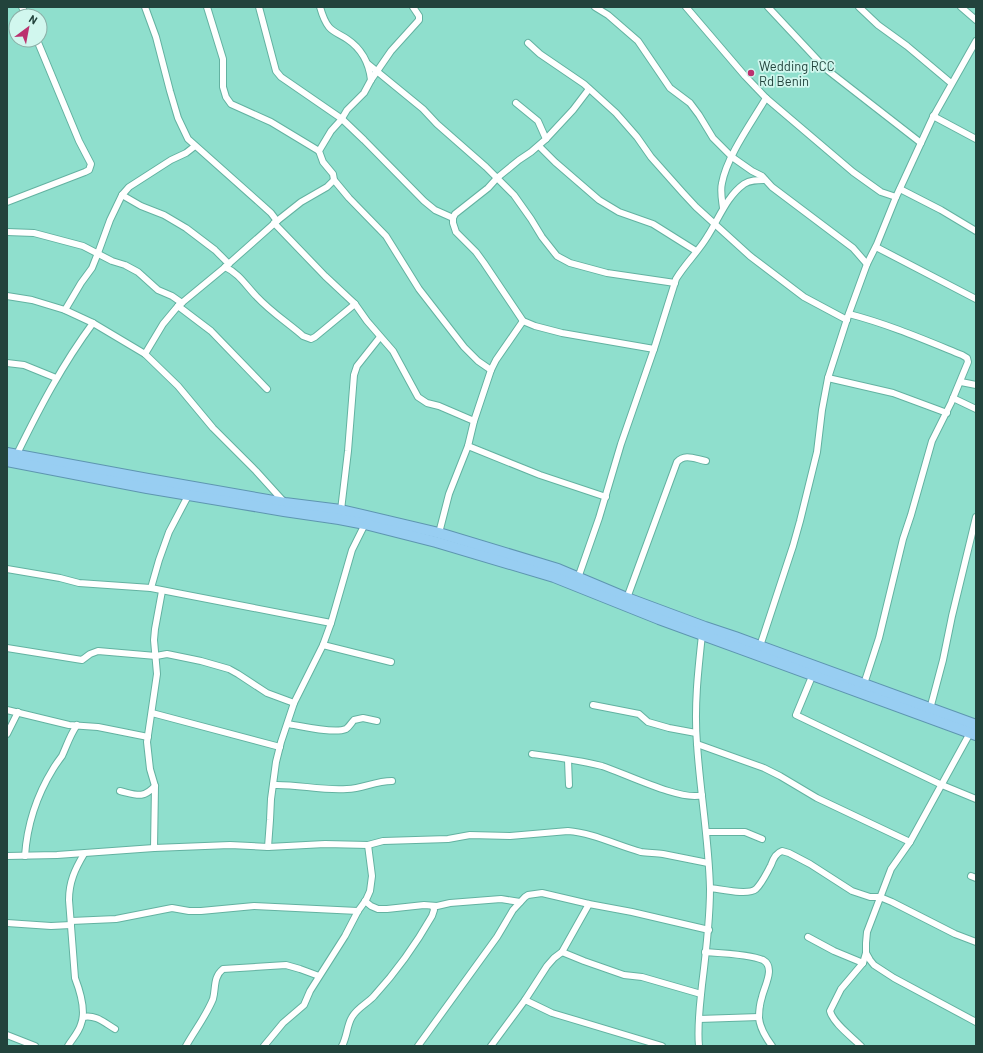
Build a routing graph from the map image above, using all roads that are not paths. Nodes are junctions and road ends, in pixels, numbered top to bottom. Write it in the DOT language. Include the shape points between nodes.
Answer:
graph roads {
  1 [pos="145,7"];
  2 [pos="207,7"];
  3 [pos="259,7"];
  4 [pos="320,7"];
  5 [pos="413,7"];
  6 [pos="595,7"];
  7 [pos="686,7"];
  8 [pos="768,7"];
  9 [pos="859,7"];
  10 [pos="961,7"];
  11 [pos="976,20"];
  12 [pos="976,41"];
  13 [pos="528,43"];
  14 [pos="40,48"];
  15 [pos="368,64"];
  16 [pos="378,72"];
  17 [pos="371,80"];
  18 [pos="951,83"];
  19 [pos="589,89"];
  20 [pos="766,98"];
  21 [pos="516,104"];
  22 [pos="934,116"];
  23 [pos="342,119"];
  24 [pos="546,139"];
  25 [pos="976,139"];
  26 [pos="921,143"];
  27 [pos="195,146"];
  28 [pos="539,146"];
  29 [pos="319,151"];
  30 [pos="732,157"];
  31 [pos="497,178"];
  32 [pos="334,180"];
  33 [pos="765,180"];
  34 [pos="900,190"];
  35 [pos="122,195"];
  36 [pos="896,197"];
  37 [pos="7,202"];
  38 [pos="723,208"];
  39 [pos="452,218"];
  40 [pos="276,222"];
  41 [pos="715,224"];
  42 [pos="976,231"];
  43 [pos="7,232"];
  44 [pos="876,247"];
  45 [pos="696,251"];
  46 [pos="98,253"];
  47 [pos="867,264"];
  48 [pos="227,266"];
  49 [pos="675,283"];
  50 [pos="7,296"];
  51 [pos="976,299"];
  52 [pos="355,304"];
  53 [pos="180,305"];
  54 [pos="65,310"];
  55 [pos="848,317"];
  56 [pos="523,321"];
  57 [pos="93,322"];
  58 [pos="380,337"];
  59 [pos="654,349"];
  60 [pos="144,354"];
  61 [pos="968,362"];
  62 [pos="976,362"];
  63 [pos="7,363"];
  64 [pos="491,370"];
  65 [pos="56,378"];
  66 [pos="828,378"];
  67 [pos="961,382"];
  68 [pos="976,385"];
  69 [pos="267,388"];
  70 [pos="953,398"];
  71 [pos="976,409"];
  72 [pos="947,413"];
  73 [pos="474,421"];
  74 [pos="468,446"];
  75 [pos="12,453"];
  76 [pos="7,461"];
  77 [pos="706,461"];
  78 [pos="189,494"];
  79 [pos="606,497"];
  80 [pos="285,503"];
  81 [pos="341,510"];
  82 [pos="976,517"];
  83 [pos="365,524"];
  84 [pos="439,533"];
  85 [pos="7,569"];
  86 [pos="578,578"];
  87 [pos="151,588"];
  88 [pos="162,591"];
  89 [pos="627,598"];
  90 [pos="331,623"];
  91 [pos="702,634"];
  92 [pos="323,645"];
  93 [pos="760,646"];
  94 [pos="7,648"];
  95 [pos="156,656"];
  96 [pos="391,662"];
  97 [pos="813,674"];
  98 [pos="864,684"];
  99 [pos="294,703"];
  100 [pos="593,705"];
  101 [pos="930,709"];
  102 [pos="7,710"];
  103 [pos="18,712"];
  104 [pos="152,713"];
  105 [pos="376,721"];
  106 [pos="288,724"];
  107 [pos="77,725"];
  108 [pos="974,731"];
  109 [pos="696,733"];
  110 [pos="7,734"];
  111 [pos="148,737"];
  112 [pos="696,744"];
  113 [pos="280,747"];
  114 [pos="532,754"];
  115 [pos="568,760"];
  116 [pos="392,781"];
  117 [pos="273,785"];
  118 [pos="569,785"];
  119 [pos="155,786"];
  120 [pos="942,786"];
  121 [pos="120,791"];
  122 [pos="702,795"];
  123 [pos="976,799"];
  124 [pos="707,832"];
  125 [pos="762,839"];
  126 [pos="910,842"];
  127 [pos="368,845"];
  128 [pos="268,847"];
  129 [pos="154,848"];
  130 [pos="84,854"];
  131 [pos="7,856"];
  132 [pos="25,856"];
  133 [pos="708,863"];
  134 [pos="710,888"];
  135 [pos="880,897"];
  136 [pos="365,902"];
  137 [pos="520,902"];
  138 [pos="589,904"];
  139 [pos="433,906"];
  140 [pos="358,911"];
  141 [pos="7,923"];
  142 [pos="71,923"];
  143 [pos="709,930"];
  144 [pos="808,937"];
  145 [pos="976,942"];
  146 [pos="562,952"];
  147 [pos="705,952"];
  148 [pos="866,954"];
  149 [pos="863,963"];
  150 [pos="319,976"];
  151 [pos="701,994"];
  152 [pos="525,1000"];
  153 [pos="83,1017"];
  154 [pos="759,1017"];
  155 [pos="699,1019"];
  156 [pos="976,1022"];
  157 [pos="116,1029"];
  158 [pos="7,1035"];
  159 [pos="36,1046"];
  160 [pos="68,1046"];
  161 [pos="186,1046"];
  162 [pos="264,1046"];
  163 [pos="342,1046"];
  164 [pos="418,1046"];
  165 [pos="491,1046"];
  166 [pos="662,1046"];
  167 [pos="699,1046"];
  168 [pos="772,1046"];
  169 [pos="861,1046"];
  1 -- 27 [label="street" via="156,37 180,125"];
  2 -- 29 [label="street" via="223,59 223,87 231,104 271,122"];
  3 -- 23 [label="street" via="276,72"];
  4 -- 15 [label="street" via="328,26 355,45"];
  5 -- 16 [label="street" via="419,16 418,20 391,51"];
  6 -- 30 [label="street" via="638,41 670,88 700,115 713,138"];
  7 -- 20 [label="street"];
  8 -- 26 [label="street" via="826,69"];
  9 -- 18 [label="street"];
  10 -- 11 [label="street"];
  12 -- 18 [label="street"];
  13 -- 19 [label="street"];
  14 -- 37 [label="street" via="78,141 91,164 85,172"];
  15 -- 16 [label="street"];
  15 -- 17 [label="street"];
  16 -- 17 [label="street"];
  16 -- 31 [label="street" via="423,109"];
  17 -- 23 [label="street" via="364,93"];
  18 -- 22 [label="street"];
  19 -- 24 [label="street"];
  19 -- 41 [label="street" via="616,113 651,157"];
  20 -- 30 [label="street"];
  20 -- 36 [label="street" via="853,172 881,192"];
  21 -- 24 [label="street" via="538,121"];
  22 -- 25 [label="street"];
  22 -- 26 [label="street"];
  23 -- 29 [label="street"];
  23 -- 39 [label="street" via="424,201"];
  24 -- 28 [label="street"];
  26 -- 34 [label="street"];
  27 -- 35 [label="street" via="129,187"];
  27 -- 40 [label="street" via="262,204"];
  28 -- 31 [label="street"];
  28 -- 45 [label="street" via="600,200 619,212 653,224"];
  29 -- 32 [label="street"];
  30 -- 33 [label="street"];
  30 -- 38 [label="street" via="722,183"];
  31 -- 39 [label="street"];
  31 -- 49 [label="street" via="514,195 552,250 562,260 608,273"];
  32 -- 40 [label="street"];
  32 -- 64 [label="street" via="386,236 419,289 464,347"];
  33 -- 38 [label="street" via="744,184"];
  33 -- 47 [label="street" via="853,248"];
  34 -- 36 [label="street"];
  34 -- 42 [label="street"];
  35 -- 46 [label="street"];
  35 -- 48 [label="street" via="186,228 215,250"];
  36 -- 44 [label="street"];
  38 -- 41 [label="street"];
  39 -- 56 [label="street" via="456,232 476,252"];
  40 -- 48 [label="street"];
  40 -- 52 [label="street" via="325,276"];
  41 -- 45 [label="street"];
  41 -- 55 [label="street" via="750,256 804,297"];
  43 -- 46 [label="street" via="34,234 83,246"];
  44 -- 47 [label="street"];
  44 -- 51 [label="street"];
  45 -- 49 [label="street"];
  46 -- 53 [label="street" via="138,272 158,290 172,296"];
  46 -- 54 [label="street" via="92,268"];
  47 -- 55 [label="street"];
  48 -- 52 [label="street" via="257,298 308,338 315,337"];
  48 -- 53 [label="street"];
  49 -- 59 [label="street"];
  50 -- 54 [label="street"];
  52 -- 58 [label="street"];
  53 -- 60 [label="street" via="163,324"];
  53 -- 69 [label="street" via="211,331"];
  54 -- 57 [label="street"];
  55 -- 61 [label="street" via="873,320 962,355"];
  55 -- 66 [label="street"];
  56 -- 59 [label="street" via="562,334"];
  56 -- 64 [label="street"];
  57 -- 60 [label="street"];
  57 -- 65 [label="street"];
  58 -- 73 [label="street" via="398,359 419,398"];
  58 -- 81 [label="street" via="357,366 354,375"];
  59 -- 79 [label="street" via="623,438"];
  60 -- 80 [label="street" via="178,386 213,428"];
  61 -- 62 [label="street"];
  61 -- 67 [label="street"];
  63 -- 65 [label="street" via="24,365"];
  64 -- 73 [label="street"];
  65 -- 75 [label="street"];
  66 -- 72 [label="street" via="893,393"];
  66 -- 93 [label="street" via="817,452 800,521"];
  67 -- 68 [label="street"];
  67 -- 70 [label="street"];
  70 -- 71 [label="street"];
  70 -- 72 [label="street"];
  72 -- 98 [label="street" via="934,435 926,459 879,638"];
  73 -- 74 [label="street"];
  74 -- 79 [label="street" via="540,475"];
  74 -- 84 [label="street" via="449,494"];
  75 -- 80 [label="highway"];
  76 -- 78 [label="highway"];
  77 -- 89 [label="street" via="687,457 677,462"];
  78 -- 83 [label="highway"];
  78 -- 87 [label="street" via="169,532"];
  79 -- 86 [label="street"];
  80 -- 81 [label="highway"];
  81 -- 84 [label="highway"];
  82 -- 101 [label="street" via="942,668"];
  83 -- 90 [label="street" via="352,550"];
  83 -- 91 [label="highway" via="554,577"];
  84 -- 86 [label="highway" via="558,569"];
  85 -- 87 [label="street" via="79,583"];
  86 -- 89 [label="highway"];
  87 -- 88 [label="street"];
  88 -- 90 [label="street"];
  88 -- 95 [label="street" via="155,629"];
  89 -- 93 [label="highway"];
  90 -- 92 [label="street"];
  91 -- 97 [label="highway"];
  91 -- 109 [label="street" via="696,691"];
  92 -- 96 [label="street"];
  92 -- 99 [label="street"];
  93 -- 98 [label="highway"];
  94 -- 95 [label="street" via="82,660 98,651"];
  95 -- 99 [label="street" via="167,654 219,666 238,674 267,693"];
  95 -- 104 [label="street" via="157,674"];
  97 -- 108 [label="highway"];
  97 -- 120 [label="street" via="796,715"];
  98 -- 101 [label="highway"];
  99 -- 106 [label="street"];
  100 -- 109 [label="street" via="639,714 646,721"];
  101 -- 108 [label="highway"];
  102 -- 103 [label="street"];
  103 -- 107 [label="street"];
  103 -- 110 [label="street"];
  104 -- 111 [label="street"];
  104 -- 113 [label="street"];
  105 -- 106 [label="street" via="363,718 354,720 347,728 340,730"];
  106 -- 113 [label="street"];
  107 -- 111 [label="street"];
  107 -- 132 [label="street" via="35,807 26,839"];
  108 -- 120 [label="street"];
  109 -- 112 [label="street"];
  111 -- 119 [label="street" via="150,769"];
  112 -- 122 [label="street"];
  112 -- 126 [label="street" via="764,768 818,798"];
  113 -- 117 [label="street"];
  114 -- 115 [label="street"];
  115 -- 118 [label="street"];
  115 -- 122 [label="street" via="601,766 682,794"];
  116 -- 117 [label="street" via="346,789"];
  117 -- 128 [label="street"];
  119 -- 121 [label="street" via="145,795"];
  119 -- 129 [label="street"];
  120 -- 123 [label="street"];
  120 -- 126 [label="street"];
  122 -- 124 [label="street"];
  124 -- 125 [label="street" via="745,832"];
  124 -- 133 [label="street"];
  126 -- 135 [label="street" via="891,870"];
  127 -- 128 [label="street"];
  127 -- 133 [label="street" via="383,841 568,831 602,838 643,852"];
  127 -- 136 [label="street" via="372,883"];
  128 -- 129 [label="street" via="230,845"];
  129 -- 130 [label="street"];
  130 -- 132 [label="street"];
  130 -- 142 [label="street" via="73,873 69,888"];
  131 -- 132 [label="street"];
  133 -- 134 [label="street"];
  134 -- 135 [label="street" via="752,892 776,855 782,851 810,864 852,891 870,897"];
  134 -- 143 [label="street"];
  135 -- 145 [label="street"];
  135 -- 148 [label="street" via="867,932"];
  136 -- 139 [label="street" via="378,909"];
  136 -- 140 [label="street"];
  137 -- 138 [label="street" via="528,895 542,893"];
  137 -- 139 [label="street" via="501,899"];
  137 -- 164 [label="street"];
  138 -- 143 [label="street"];
  138 -- 146 [label="street"];
  139 -- 163 [label="street" via="432,916 410,950 374,997 356,1011"];
  140 -- 142 [label="street" via="254,906 201,911 172,908 116,919"];
  140 -- 150 [label="street"];
  141 -- 142 [label="street" via="51,926"];
  142 -- 153 [label="street" via="75,978"];
  143 -- 147 [label="street"];
  144 -- 149 [label="street"];
  146 -- 151 [label="street" via="624,975 642,977"];
  146 -- 152 [label="street" via="547,966"];
  147 -- 151 [label="street"];
  147 -- 154 [label="street" via="748,957 767,964 769,972 761,998"];
  148 -- 149 [label="street"];
  148 -- 156 [label="street" via="874,965 888,974"];
  149 -- 169 [label="street" via="841,990 830,1011 838,1024"];
  150 -- 161 [label="street" via="286,966 223,969 219,972 206,1013"];
  150 -- 162 [label="street" via="304,1005 283,1022"];
  151 -- 155 [label="street"];
  152 -- 165 [label="street"];
  152 -- 166 [label="street" via="552,1013"];
  153 -- 157 [label="street" via="96,1017"];
  153 -- 160 [label="street"];
  154 -- 155 [label="street"];
  154 -- 168 [label="street" via="761,1028"];
  155 -- 167 [label="street"];
  158 -- 159 [label="street"];
}
